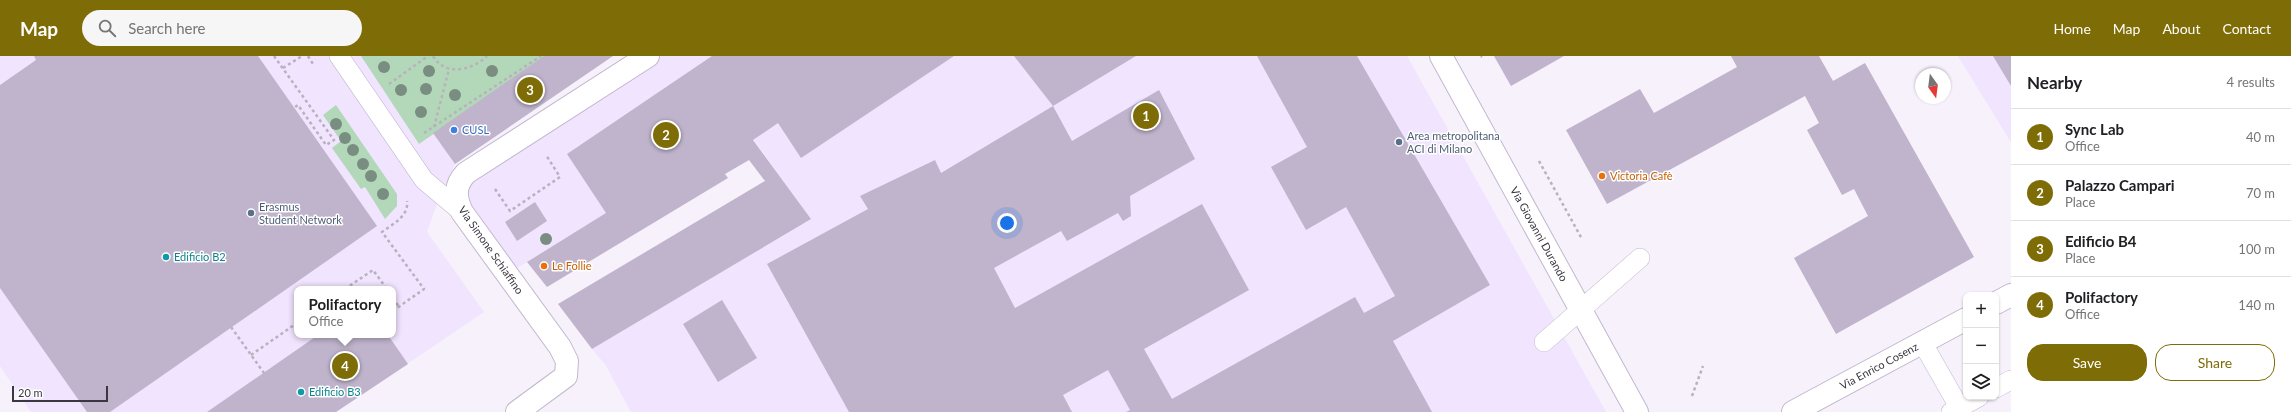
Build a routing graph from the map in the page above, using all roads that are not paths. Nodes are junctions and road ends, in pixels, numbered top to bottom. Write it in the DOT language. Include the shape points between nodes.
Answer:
graph roads {
  1 [pos="339,56"];
  2 [pos="648,56"];
  3 [pos="1441,56"];
  4 [pos="462,212"];
  5 [pos="1640,258"];
  6 [pos="2011,295"];
  7 [pos="1999,301"];
  8 [pos="1580,310"];
  9 [pos="1963,321"];
  10 [pos="1544,342"];
  11 [pos="1922,342"];
  12 [pos="2011,380"];
  13 [pos="1999,386"];
  14 [pos="1973,400"];
  15 [pos="1955,410"];
  16 [pos="517,412"];
  17 [pos="1637,412"];
  18 [pos="1792,412"];
  1 -- 4 [label="lane" via="424,180"];
  2 -- 4 [label="street, Via Simone Schiaffino" via="466,173 456,188"];
  3 -- 8 [label="street, Via Giovanni Durando"];
  4 -- 16 [label="street, Via Simone Schiaffino" via="560,347 567,361 566,376"];
  5 -- 8 [label="lane"];
  6 -- 7 [label="street"];
  8 -- 10 [label="lane"];
  8 -- 17 [label="street, Via Giovanni Durando"];
  9 -- 11 [label="street, Via Enrico Cosenz"];
  11 -- 15 [label="lane"];
  11 -- 18 [label="street, Via Enrico Cosenz"];
  12 -- 13 [label="lane"];
  14 -- 15 [label="lane"];
}
